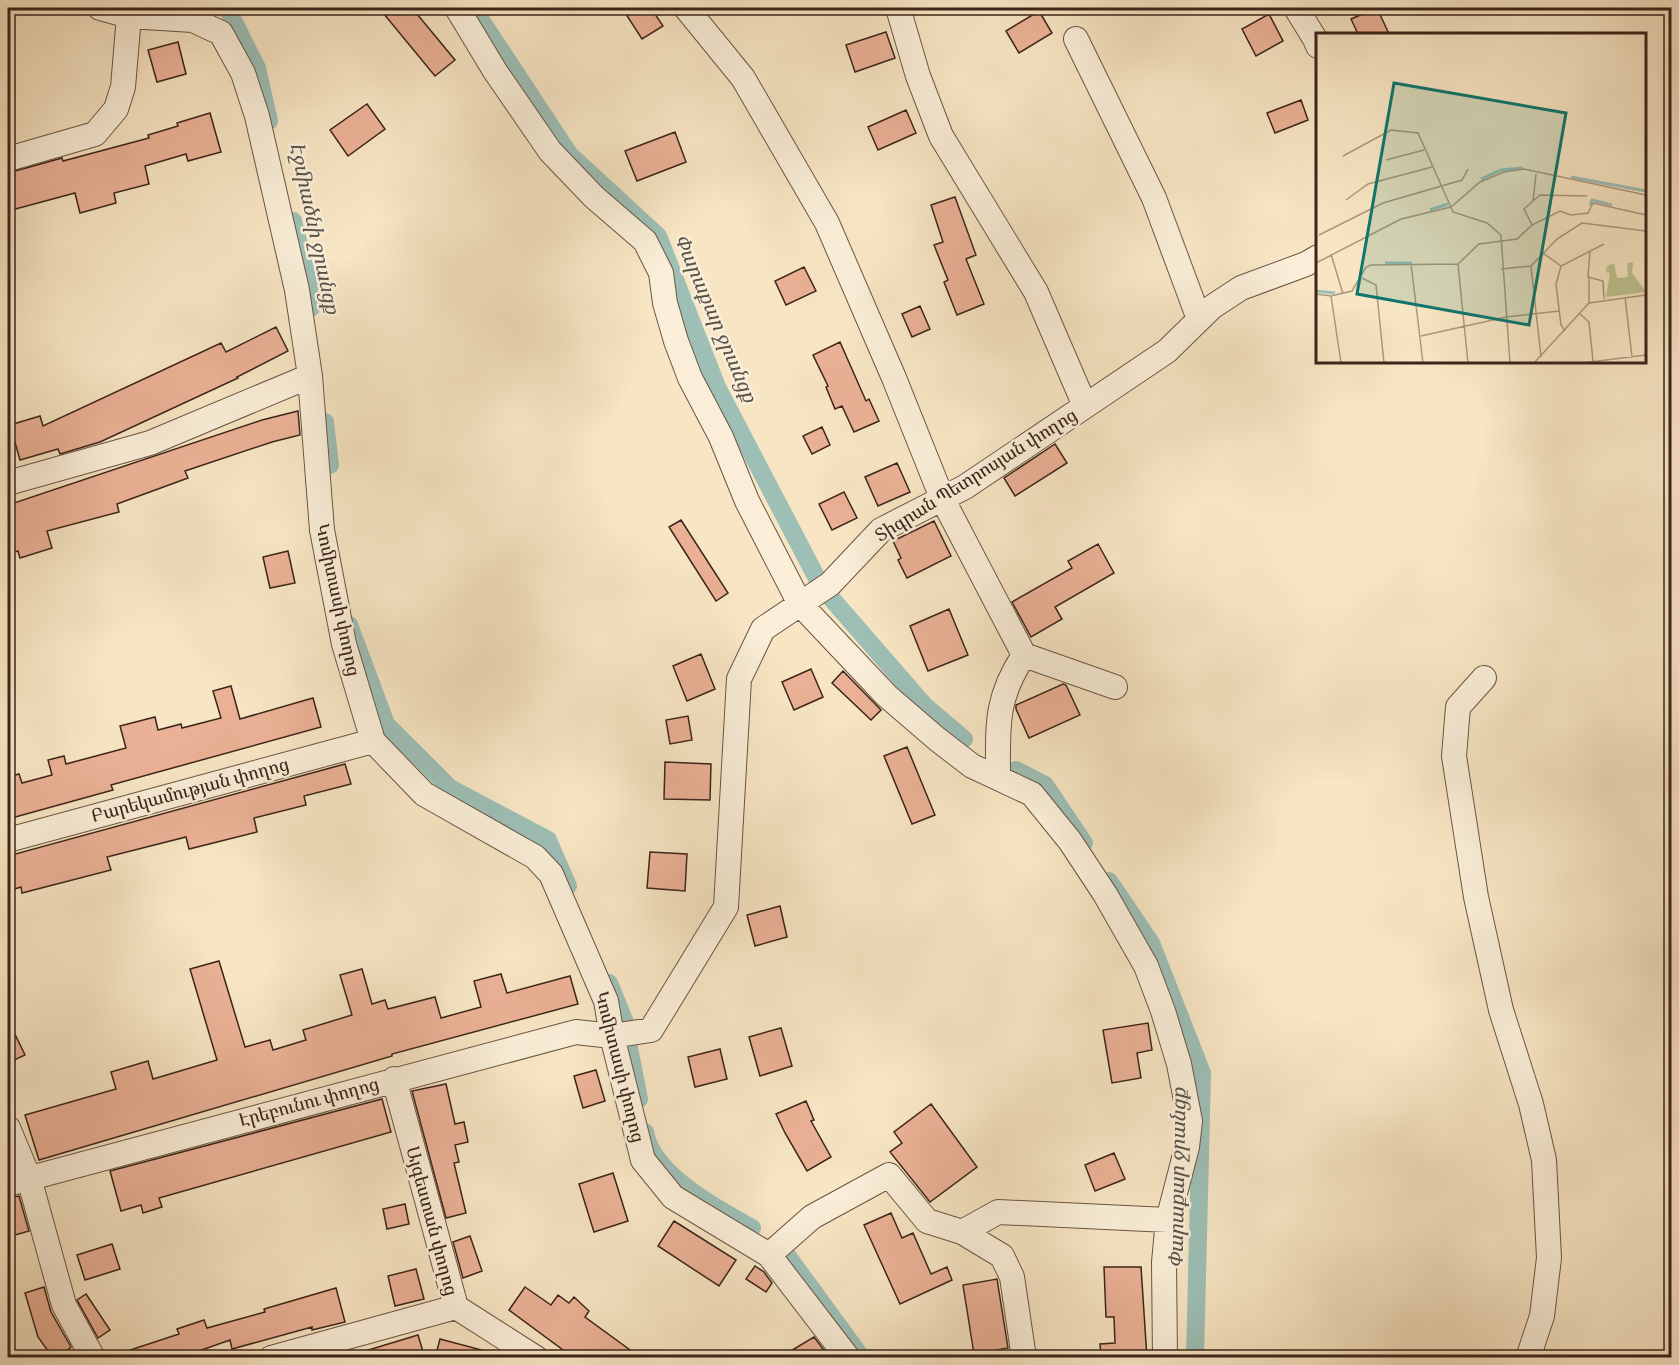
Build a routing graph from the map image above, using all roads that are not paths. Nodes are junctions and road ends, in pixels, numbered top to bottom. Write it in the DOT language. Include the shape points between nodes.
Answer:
graph roads {
  1 [pos="100,8"];
  2 [pos="457,8"];
  3 [pos="686,8"];
  4 [pos="898,8"];
  5 [pos="1296,8"];
  6 [pos="129,16"];
  7 [pos="1076,39"];
  8 [pos="1316,39"];
  9 [pos="8,159"];
  10 [pos="1316,258"];
  11 [pos="1199,319"];
  12 [pos="310,376"];
  13 [pos="1084,406"];
  14 [pos="8,483"];
  15 [pos="942,498"];
  16 [pos="800,604"];
  17 [pos="1024,655"];
  18 [pos="1484,678"];
  19 [pos="1115,687"];
  20 [pos="373,741"];
  21 [pos="998,776"];
  22 [pos="8,840"];
  23 [pos="612,1036"];
  24 [pos="394,1079"];
  25 [pos="8,1128"];
  26 [pos="19,1181"];
  27 [pos="1168,1221"];
  28 [pos="962,1232"];
  29 [pos="769,1255"];
  30 [pos="456,1307"];
  31 [pos="93,1358"];
  32 [pos="271,1358"];
  33 [pos="536,1358"];
  34 [pos="848,1358"];
  35 [pos="1024,1358"];
  36 [pos="1165,1358"];
  37 [pos="1528,1358"];
  1 -- 6 [label="street, Կոմիտասի փողոց"];
  2 -- 16 [label="street" via="550,151 594,197 645,241 661,273 665,303 690,378"];
  3 -- 15 [label="street" via="743,78 827,223"];
  4 -- 13 [label="street" via="941,136 1036,292"];
  5 -- 8 [label="street"];
  6 -- 9 [label="street" via="123,87 116,109 95,134"];
  6 -- 12 [label="street, Կոմիտասի փողոց" via="193,20 221,33 243,72 257,116 297,290"];
  7 -- 11 [label="street" via="1154,198"];
  10 -- 11 [label="street, Տիգրան Պետրոսյան փողոց" via="1241,288"];
  11 -- 13 [label="street, Տիգրան Պետրոսյան փողոց" via="1167,351"];
  12 -- 14 [label="street" via="150,443"];
  12 -- 20 [label="street, Կոմիտասի փողոց" via="322,530 344,644"];
  13 -- 15 [label="street, Տիգրան Պետրոսյան փողոց"];
  15 -- 16 [label="street, Տիգրան Պետրոսյան փողոց" via="881,530 830,584"];
  15 -- 17 [label="street"];
  16 -- 21 [label="street" via="887,696 928,732 972,766"];
  16 -- 23 [label="street, Տիգրան Պետրոսյան փողոց" via="763,629 739,679 726,907 651,1030"];
  17 -- 19 [label="street"];
  17 -- 21 [label="street" via="1010,676 1001,703"];
  18 -- 37 [label="street" via="1458,707 1454,756 1476,897 1501,1010 1544,1160 1549,1258 1542,1316"];
  20 -- 22 [label="street, Բարեկամության փողոց"];
  20 -- 23 [label="street, Կոմիտասի փողոց" via="424,794 535,857 551,874 606,1001"];
  21 -- 27 [label="street" via="1032,794 1071,842 1146,966 1179,1064 1190,1121"];
  23 -- 24 [label="street, Էրեբունու փողոց" via="576,1032"];
  23 -- 29 [label="street, Կոմիտասի փողոց" via="644,1160 673,1197"];
  24 -- 26 [label="street, Էրեբունու փողոց"];
  24 -- 30 [label="street, Այգեստան փողոց"];
  25 -- 26 [label="street"];
  26 -- 31 [label="street" via="64,1305"];
  27 -- 28 [label="street" via="998,1212"];
  27 -- 36 [label="street" via="1164,1262"];
  28 -- 29 [label="street" via="927,1221 889,1175 812,1217"];
  28 -- 35 [label="street" via="1002,1256 1012,1276"];
  29 -- 34 [label="street, Կոմիտասի փողոց"];
  30 -- 32 [label="street"];
  30 -- 33 [label="street, Այգեստան փողոց"];
}
